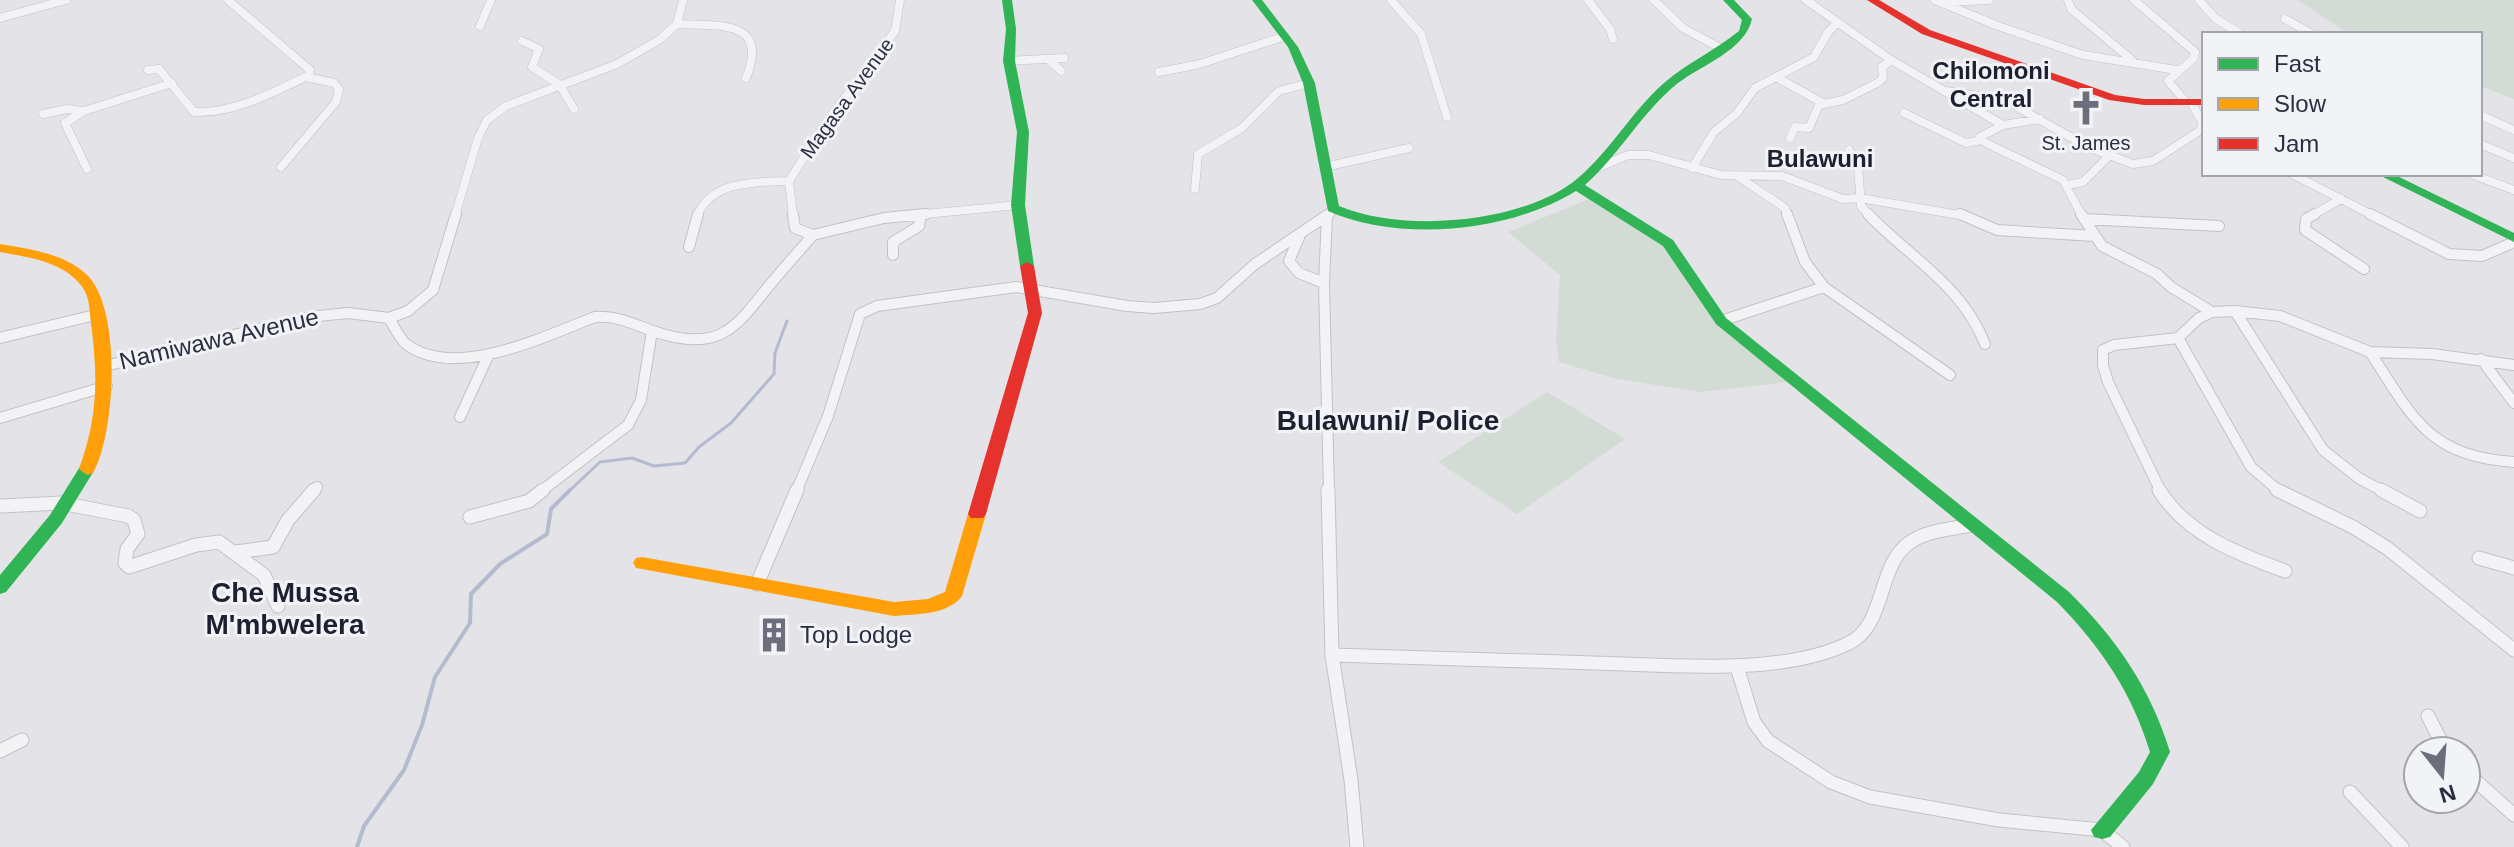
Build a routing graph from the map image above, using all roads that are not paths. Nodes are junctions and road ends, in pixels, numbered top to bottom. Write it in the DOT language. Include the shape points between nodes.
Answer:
graph roads {
  1 [pos="66,0"];
  2 [pos="228,0"];
  3 [pos="491,0"];
  4 [pos="683,0"];
  5 [pos="900,0"];
  6 [pos="1007,0"];
  7 [pos="1257,0"];
  8 [pos="1391,0"];
  9 [pos="1588,0"];
  10 [pos="1654,0"];
  11 [pos="1728,0"];
  12 [pos="1806,0"];
  13 [pos="1872,0"];
  14 [pos="1989,0"];
  15 [pos="2068,0"];
  16 [pos="2134,0"];
  17 [pos="2199,0"];
  18 [pos="1938,1"];
  19 [pos="0,18"];
  20 [pos="2285,19"];
  21 [pos="1837,23"];
  22 [pos="677,24"];
  23 [pos="480,26"];
  24 [pos="2238,32"];
  25 [pos="2308,32"];
  26 [pos="1285,36"];
  27 [pos="1613,39"];
  28 [pos="522,41"];
  29 [pos="1722,49"];
  30 [pos="1064,58"];
  31 [pos="1049,60"];
  32 [pos="1891,60"];
  33 [pos="1009,61"];
  34 [pos="2132,61"];
  35 [pos="148,70"];
  36 [pos="2177,70"];
  37 [pos="1061,71"];
  38 [pos="1159,72"];
  39 [pos="306,77"];
  40 [pos="1776,77"];
  41 [pos="746,78"];
  42 [pos="172,83"];
  43 [pos="1309,83"];
  44 [pos="559,84"];
  45 [pos="1946,91"];
  46 [pos="2194,102"];
  47 [pos="1823,103"];
  48 [pos="574,109"];
  49 [pos="84,111"];
  50 [pos="1904,113"];
  51 [pos="43,114"];
  52 [pos="2482,116"];
  53 [pos="1447,117"];
  54 [pos="2040,119"];
  55 [pos="2003,125"];
  56 [pos="2514,130"];
  57 [pos="2202,131"];
  58 [pos="1790,138"];
  59 [pos="1982,140"];
  60 [pos="2482,145"];
  61 [pos="1409,148"];
  62 [pos="1849,150"];
  63 [pos="2108,157"];
  64 [pos="2514,158"];
  65 [pos="281,167"];
  66 [pos="1325,167"];
  67 [pos="1692,168"];
  68 [pos="87,169"];
  69 [pos="1595,169"];
  70 [pos="1736,176"];
  71 [pos="2296,176"];
  72 [pos="2387,176"];
  73 [pos="2476,176"];
  74 [pos="789,181"];
  75 [pos="2068,185"];
  76 [pos="1577,186"];
  77 [pos="1195,189"];
  78 [pos="2514,190"];
  79 [pos="1860,198"];
  80 [pos="2341,199"];
  81 [pos="1018,205"];
  82 [pos="1330,212"];
  83 [pos="921,215"];
  84 [pos="2084,219"];
  85 [pos="2219,226"];
  86 [pos="1301,234"];
  87 [pos="813,235"];
  88 [pos="2095,236"];
  89 [pos="2514,240"];
  90 [pos="689,247"];
  91 [pos="0,248"];
  92 [pos="893,255"];
  93 [pos="2364,269"];
  94 [pos="1324,283"];
  95 [pos="1824,287"];
  96 [pos="1034,292"];
  97 [pos="2235,311"];
  98 [pos="2212,312"];
  99 [pos="95,315"];
  100 [pos="389,318"];
  101 [pos="1721,321"];
  102 [pos="652,331"];
  103 [pos="0,338"];
  104 [pos="2178,338"];
  105 [pos="1985,344"];
  106 [pos="2370,352"];
  107 [pos="488,356"];
  108 [pos="2481,359"];
  109 [pos="2514,365"];
  110 [pos="105,366"];
  111 [pos="1950,375"];
  112 [pos="107,386"];
  113 [pos="2514,403"];
  114 [pos="460,417"];
  115 [pos="0,418"];
  116 [pos="2514,462"];
  117 [pos="317,487"];
  118 [pos="67,504"];
  119 [pos="0,506"];
  120 [pos="2420,511"];
  121 [pos="470,517"];
  122 [pos="1973,525"];
  123 [pos="236,552"];
  124 [pos="2479,558"];
  125 [pos="642,563"];
  126 [pos="2514,568"];
  127 [pos="2285,571"];
  128 [pos="757,584"];
  129 [pos="0,587"];
  130 [pos="278,606"];
  131 [pos="2514,650"];
  132 [pos="1332,655"];
  133 [pos="1737,667"];
  134 [pos="2428,716"];
  135 [pos="2438,735"];
  136 [pos="22,740"];
  137 [pos="0,751"];
  138 [pos="2482,786"];
  139 [pos="2350,792"];
  140 [pos="2514,815"];
  141 [pos="2102,830"];
  142 [pos="1357,847"];
  143 [pos="2123,847"];
  144 [pos="2402,847"];
  1 -- 19 [label="street"];
  2 -- 39 [label="street" via="310,70"];
  3 -- 23 [label="street"];
  4 -- 22 [label="street"];
  5 -- 74 [label="street, Magasa Avenue" via="895,31"];
  6 -- 33 [label="street"];
  7 -- 26 [label="street"];
  8 -- 53 [label="street" via="1423,40"];
  9 -- 27 [label="street"];
  10 -- 29 [label="street" via="1683,28"];
  11 -- 29 [label="street" via="1748,24"];
  12 -- 21 [label="street"];
  13 -- 46 [label="street" via="1926,32 2113,98"];
  14 -- 18 [label="street"];
  15 -- 34 [label="street" via="2071,9"];
  16 -- 36 [label="street" via="2195,52"];
  17 -- 24 [label="street"];
  18 -- 34 [label="street" via="2083,55"];
  20 -- 25 [label="street"];
  21 -- 32 [label="street"];
  21 -- 40 [label="street" via="1814,57"];
  22 -- 41 [label="street" via="748,35 757,55"];
  22 -- 44 [label="street" via="617,64"];
  26 -- 38 [label="street"];
  26 -- 43 [label="street"];
  28 -- 44 [label="street" via="539,49 532,67"];
  29 -- 69 [label="street" via="1661,93"];
  30 -- 31 [label="street"];
  31 -- 33 [label="street"];
  31 -- 37 [label="street"];
  32 -- 45 [label="street"];
  32 -- 47 [label="street" via="1882,67 1879,82 1843,100"];
  33 -- 81 [label="street" via="1023,132"];
  34 -- 36 [label="street"];
  35 -- 42 [label="street" via="159,69"];
  36 -- 46 [label="street" via="2168,81"];
  39 -- 42 [label="street" via="206,114 194,112"];
  39 -- 65 [label="street" via="334,83 339,89 336,102"];
  40 -- 47 [label="street"];
  40 -- 67 [label="street" via="1755,88 1714,132"];
  42 -- 49 [label="street"];
  43 -- 66 [label="street"];
  43 -- 77 [label="street" via="1279,91 1242,128 1202,151 1196,158"];
  44 -- 48 [label="street"];
  44 -- 100 [label="street" via="506,106 487,120 433,290 408,311"];
  45 -- 54 [label="street" via="2005,100"];
  45 -- 55 [label="street"];
  46 -- 57 [label="street"];
  47 -- 58 [label="street" via="1809,128 1795,127"];
  49 -- 51 [label="street"];
  49 -- 68 [label="street" via="65,123"];
  50 -- 59 [label="street" via="1966,143"];
  52 -- 56 [label="street"];
  54 -- 55 [label="street"];
  54 -- 63 [label="street"];
  55 -- 59 [label="street" via="1982,135"];
  57 -- 63 [label="street" via="2147,164"];
  59 -- 75 [label="street"];
  60 -- 64 [label="street"];
  61 -- 66 [label="street"];
  62 -- 79 [label="street" via="1858,166"];
  63 -- 75 [label="street" via="2087,179"];
  66 -- 82 [label="street"];
  67 -- 69 [label="street" via="1641,154"];
  67 -- 70 [label="street"];
  69 -- 76 [label="street"];
  70 -- 79 [label="street" via="1777,175 1840,198"];
  70 -- 95 [label="street" via="1786,210 1805,262"];
  71 -- 80 [label="street"];
  72 -- 89 [label="street"];
  73 -- 78 [label="street"];
  74 -- 87 [label="street, Magasa Avenue" via="795,228"];
  74 -- 90 [label="street" via="720,189 692,220"];
  75 -- 84 [label="street"];
  76 -- 82 [label="street" via="1535,208 1481,220 1377,221"];
  76 -- 101 [label="street" via="1668,243"];
  79 -- 88 [label="street" via="1956,212 1997,230"];
  79 -- 105 [label="street" via="1864,210 1965,301"];
  80 -- 89 [label="street" via="2449,254 2482,256"];
  80 -- 93 [label="street" via="2306,219 2305,230"];
  81 -- 83 [label="street"];
  81 -- 96 [label="street"];
  82 -- 86 [label="street"];
  82 -- 94 [label="street"];
  83 -- 87 [label="street"];
  83 -- 92 [label="street" via="919,226 893,242"];
  84 -- 85 [label="street"];
  84 -- 88 [label="street"];
  86 -- 94 [label="street" via="1291,267"];
  86 -- 96 [label="street" via="1255,264 1217,298 1200,304 1139,307"];
  87 -- 102 [label="street" via="729,333 690,340"];
  88 -- 98 [label="street" via="2108,251 2157,274"];
  91 -- 99 [label="street" via="44,257 80,277 95,294"];
  94 -- 132 [label="street"];
  95 -- 101 [label="street"];
  95 -- 111 [label="street"];
  96 -- 128 [label="street" via="1009,287 877,306 860,314 828,416"];
  96 -- 128 [label="street" via="1034,319 953,596 931,606 894,609"];
  97 -- 98 [label="street"];
  97 -- 106 [label="street" via="2280,316"];
  97 -- 120 [label="street" via="2323,450 2360,479"];
  98 -- 104 [label="street"];
  99 -- 103 [label="street"];
  99 -- 110 [label="street"];
  100 -- 107 [label="street" via="401,341 417,349 457,359"];
  100 -- 110 [label="street, Namiwawa Avenue" via="348,313 309,317"];
  101 -- 122 [label="street"];
  102 -- 107 [label="street" via="624,317 595,317"];
  102 -- 121 [label="street" via="641,400 628,425 529,501"];
  104 -- 127 [label="street" via="2103,350 2119,404 2171,506 2224,545"];
  104 -- 131 [label="street" via="2262,480 2367,535"];
  106 -- 108 [label="street"];
  106 -- 116 [label="street" via="2433,439 2474,459"];
  107 -- 114 [label="street"];
  108 -- 109 [label="street"];
  108 -- 113 [label="street"];
  110 -- 112 [label="street"];
  112 -- 115 [label="street"];
  112 -- 118 [label="street" via="99,445"];
  117 -- 123 [label="street" via="273,547"];
  118 -- 119 [label="street"];
  118 -- 123 [label="street" via="134,520 138,534 127,549 127,566 207,542"];
  118 -- 129 [label="street"];
  122 -- 133 [label="street" via="1919,538 1904,547 1869,624 1851,643"];
  122 -- 141 [label="street" via="2097,630 2154,730 2160,752 2156,763"];
  123 -- 130 [label="street" via="264,575"];
  124 -- 126 [label="street"];
  125 -- 128 [label="street"];
  132 -- 133 [label="street"];
  132 -- 142 [label="street"];
  133 -- 141 [label="street" via="1754,722 1768,741 1831,782 1911,805"];
  134 -- 135 [label="street"];
  136 -- 137 [label="street"];
  138 -- 140 [label="street"];
  139 -- 144 [label="street"];
  141 -- 143 [label="street"];
}
